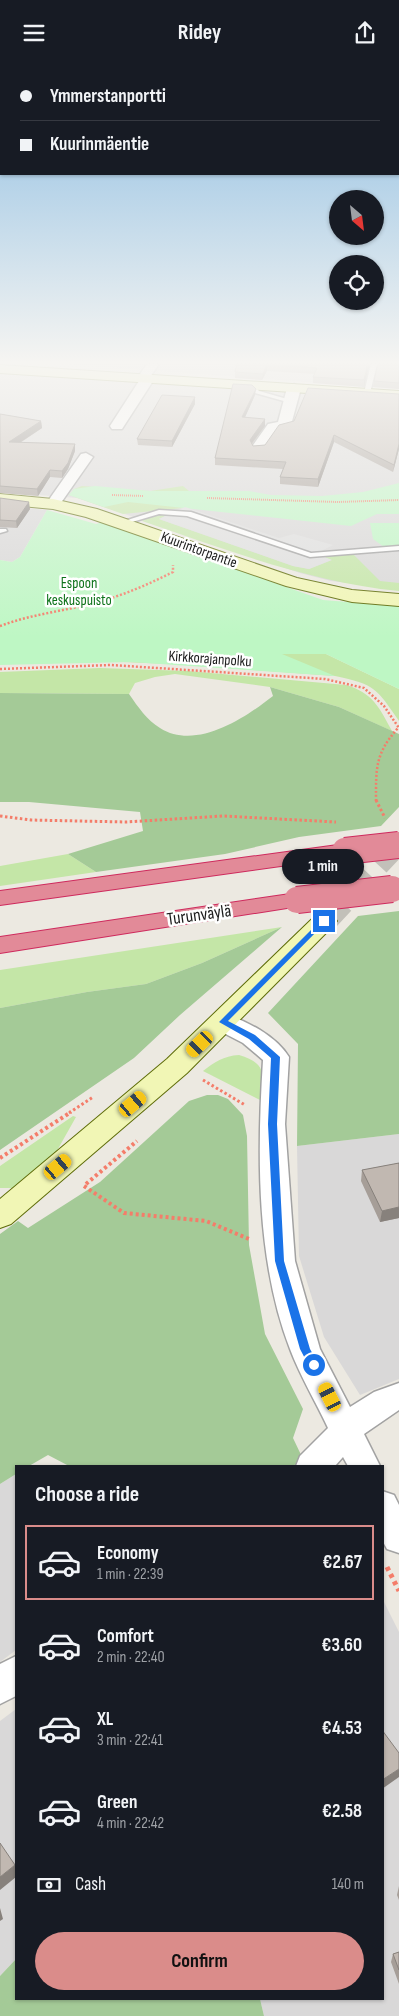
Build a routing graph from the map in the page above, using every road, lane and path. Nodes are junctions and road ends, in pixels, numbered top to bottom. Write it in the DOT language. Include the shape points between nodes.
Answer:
graph roads {
  1 [pos="86,457"];
  2 [pos="151,497"];
  3 [pos="200,498"];
  4 [pos="0,499"];
  5 [pos="57,499"];
  6 [pos="399,500"];
  7 [pos="122,523"];
  8 [pos="399,548"];
  9 [pos="168,557"];
  10 [pos="399,600"];
  11 [pos="0,626"];
  12 [pos="0,669"];
  13 [pos="399,728"];
  14 [pos="0,816"];
  15 [pos="344,823"];
  16 [pos="394,835"];
  17 [pos="395,889"];
  18 [pos="0,898"];
  19 [pos="324,921"];
  20 [pos="0,945"];
  21 [pos="223,1022"];
  22 [pos="96,1095"];
  23 [pos="0,1158"];
  24 [pos="84,1186"];
  25 [pos="0,1216"];
  26 [pos="251,1240"];
  27 [pos="399,1396"];
  28 [pos="347,1430"];
  29 [pos="314,1465"];
  30 [pos="364,1465"];
  31 [pos="384,1510"];
  32 [pos="399,1538"];
  33 [pos="384,1561"];
  34 [pos="399,1591"];
  35 [pos="15,1675"];
  36 [pos="0,1685"];
  1 -- 5 [label="street"];
  2 -- 5 [label="path"];
  3 -- 6 [label="path" via="338,502"];
  4 -- 5 [label="street, Kuurintorpantie"];
  5 -- 7 [label="street, Kuurintorpantie"];
  7 -- 8 [label="lane" via="159,511 188,514 310,555"];
  7 -- 10 [label="street, Kuurintorpantie" via="292,581 352,596"];
  9 -- 11 [label="path" via="174,565 173,572 146,585 112,598 39,613"];
  12 -- 13 [label="path, Kirkkorajanpolku" via="111,665 325,679 364,688 384,706"];
  13 -- 16 [label="path" via="383,745 376,770 376,802"];
  14 -- 15 [label="path" via="31,820 126,822 224,816"];
  16 -- 18 [label="highway, bridge" via="345,851"];
  17 -- 20 [label="highway, Turunväylä, bridge"];
  19 -- 21 [label="street"];
  21 -- 25 [label="street" via="178,1066"];
  21 -- 28 [label="street" via="252,1037 276,1057 272,1124 280,1261 305,1349"];
  22 -- 23 [label="path"];
  24 -- 26 [label="path" via="124,1213 206,1221"];
  27 -- 28 [label="street" via="387,1399"];
  28 -- 29 [label="street" via="323,1459"];
  28 -- 30 [label="street"];
  31 -- 32 [label="street"];
  33 -- 34 [label="path"];
  35 -- 36 [label="street"];
}
